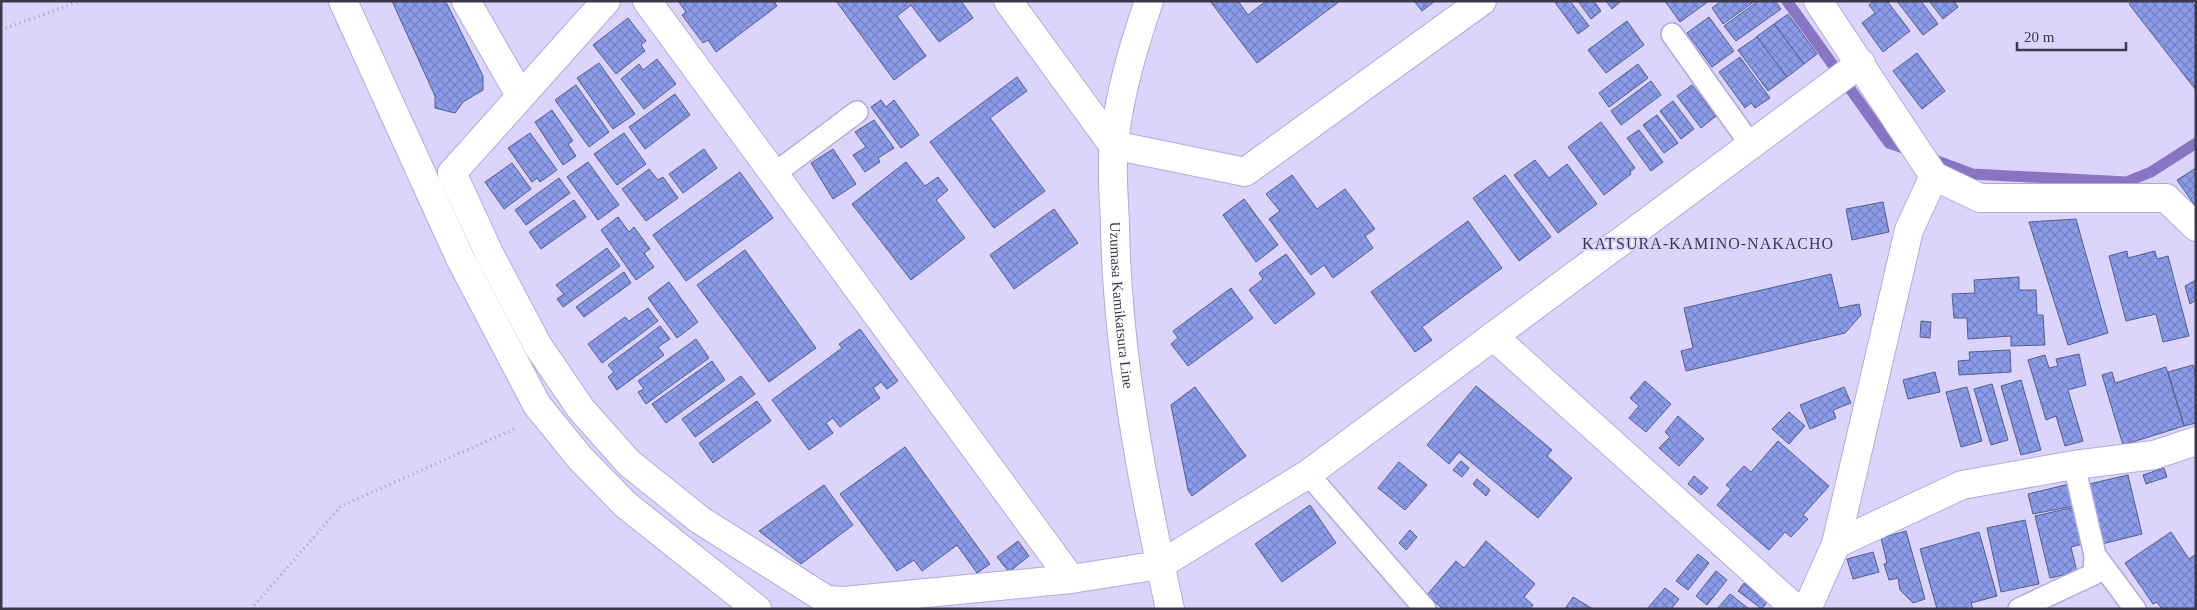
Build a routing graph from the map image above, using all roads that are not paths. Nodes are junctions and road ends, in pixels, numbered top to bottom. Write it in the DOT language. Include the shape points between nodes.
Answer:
graph roads {
  1 [pos="343,1"];
  2 [pos="466,1"];
  3 [pos="606,1"];
  4 [pos="647,1"];
  5 [pos="1008,1"];
  6 [pos="1149,1"];
  7 [pos="1482,1"];
  8 [pos="1823,3"];
  9 [pos="1672,34"];
  10 [pos="1861,63"];
  11 [pos="520,95"];
  12 [pos="857,112"];
  13 [pos="1751,145"];
  14 [pos="1113,146"];
  15 [pos="774,174"];
  16 [pos="1934,176"];
  17 [pos="2196,227"];
  18 [pos="1493,336"];
  19 [pos="2196,441"];
  20 [pos="2074,465"];
  21 [pos="1308,474"];
  22 [pos="1836,544"];
  23 [pos="2096,555"];
  24 [pos="1160,566"];
  25 [pos="1071,579"];
  26 [pos="757,609"];
  27 [pos="1170,609"];
  28 [pos="1425,609"];
  29 [pos="1796,609"];
  30 [pos="1807,609"];
  31 [pos="2019,609"];
  32 [pos="2135,609"];
  1 -- 26 [label="street" via="460,258 537,405 580,458 626,505"];
  2 -- 11 [label="street"];
  3 -- 11 [label="street"];
  4 -- 15 [label="street"];
  5 -- 14 [label="street"];
  6 -- 14 [label="street, Uzumasa Kamikatsura Line" via="1130,57"];
  7 -- 14 [label="street" via="1245,172"];
  8 -- 10 [label="street"];
  9 -- 13 [label="lane"];
  10 -- 13 [label="street"];
  10 -- 16 [label="street"];
  11 -- 25 [label="street" via="452,174 538,346 581,410 629,462 700,520 826,600"];
  12 -- 15 [label="lane"];
  13 -- 18 [label="street"];
  14 -- 24 [label="street, Uzumasa Kamikatsura Line" via="1119,314 1131,405"];
  15 -- 25 [label="street"];
  16 -- 17 [label="street" via="1980,198 2166,198"];
  16 -- 22 [label="street" via="1909,230"];
  18 -- 21 [label="street"];
  18 -- 29 [label="street"];
  19 -- 20 [label="street" via="2154,455"];
  20 -- 22 [label="street" via="1962,486"];
  20 -- 23 [label="lane"];
  21 -- 24 [label="street"];
  21 -- 28 [label="lane"];
  22 -- 30 [label="street"];
  23 -- 31 [label="lane" via="2094,574"];
  23 -- 32 [label="lane"];
  24 -- 25 [label="street"];
  24 -- 27 [label="street, Uzumasa Kamikatsura Line"];
}
